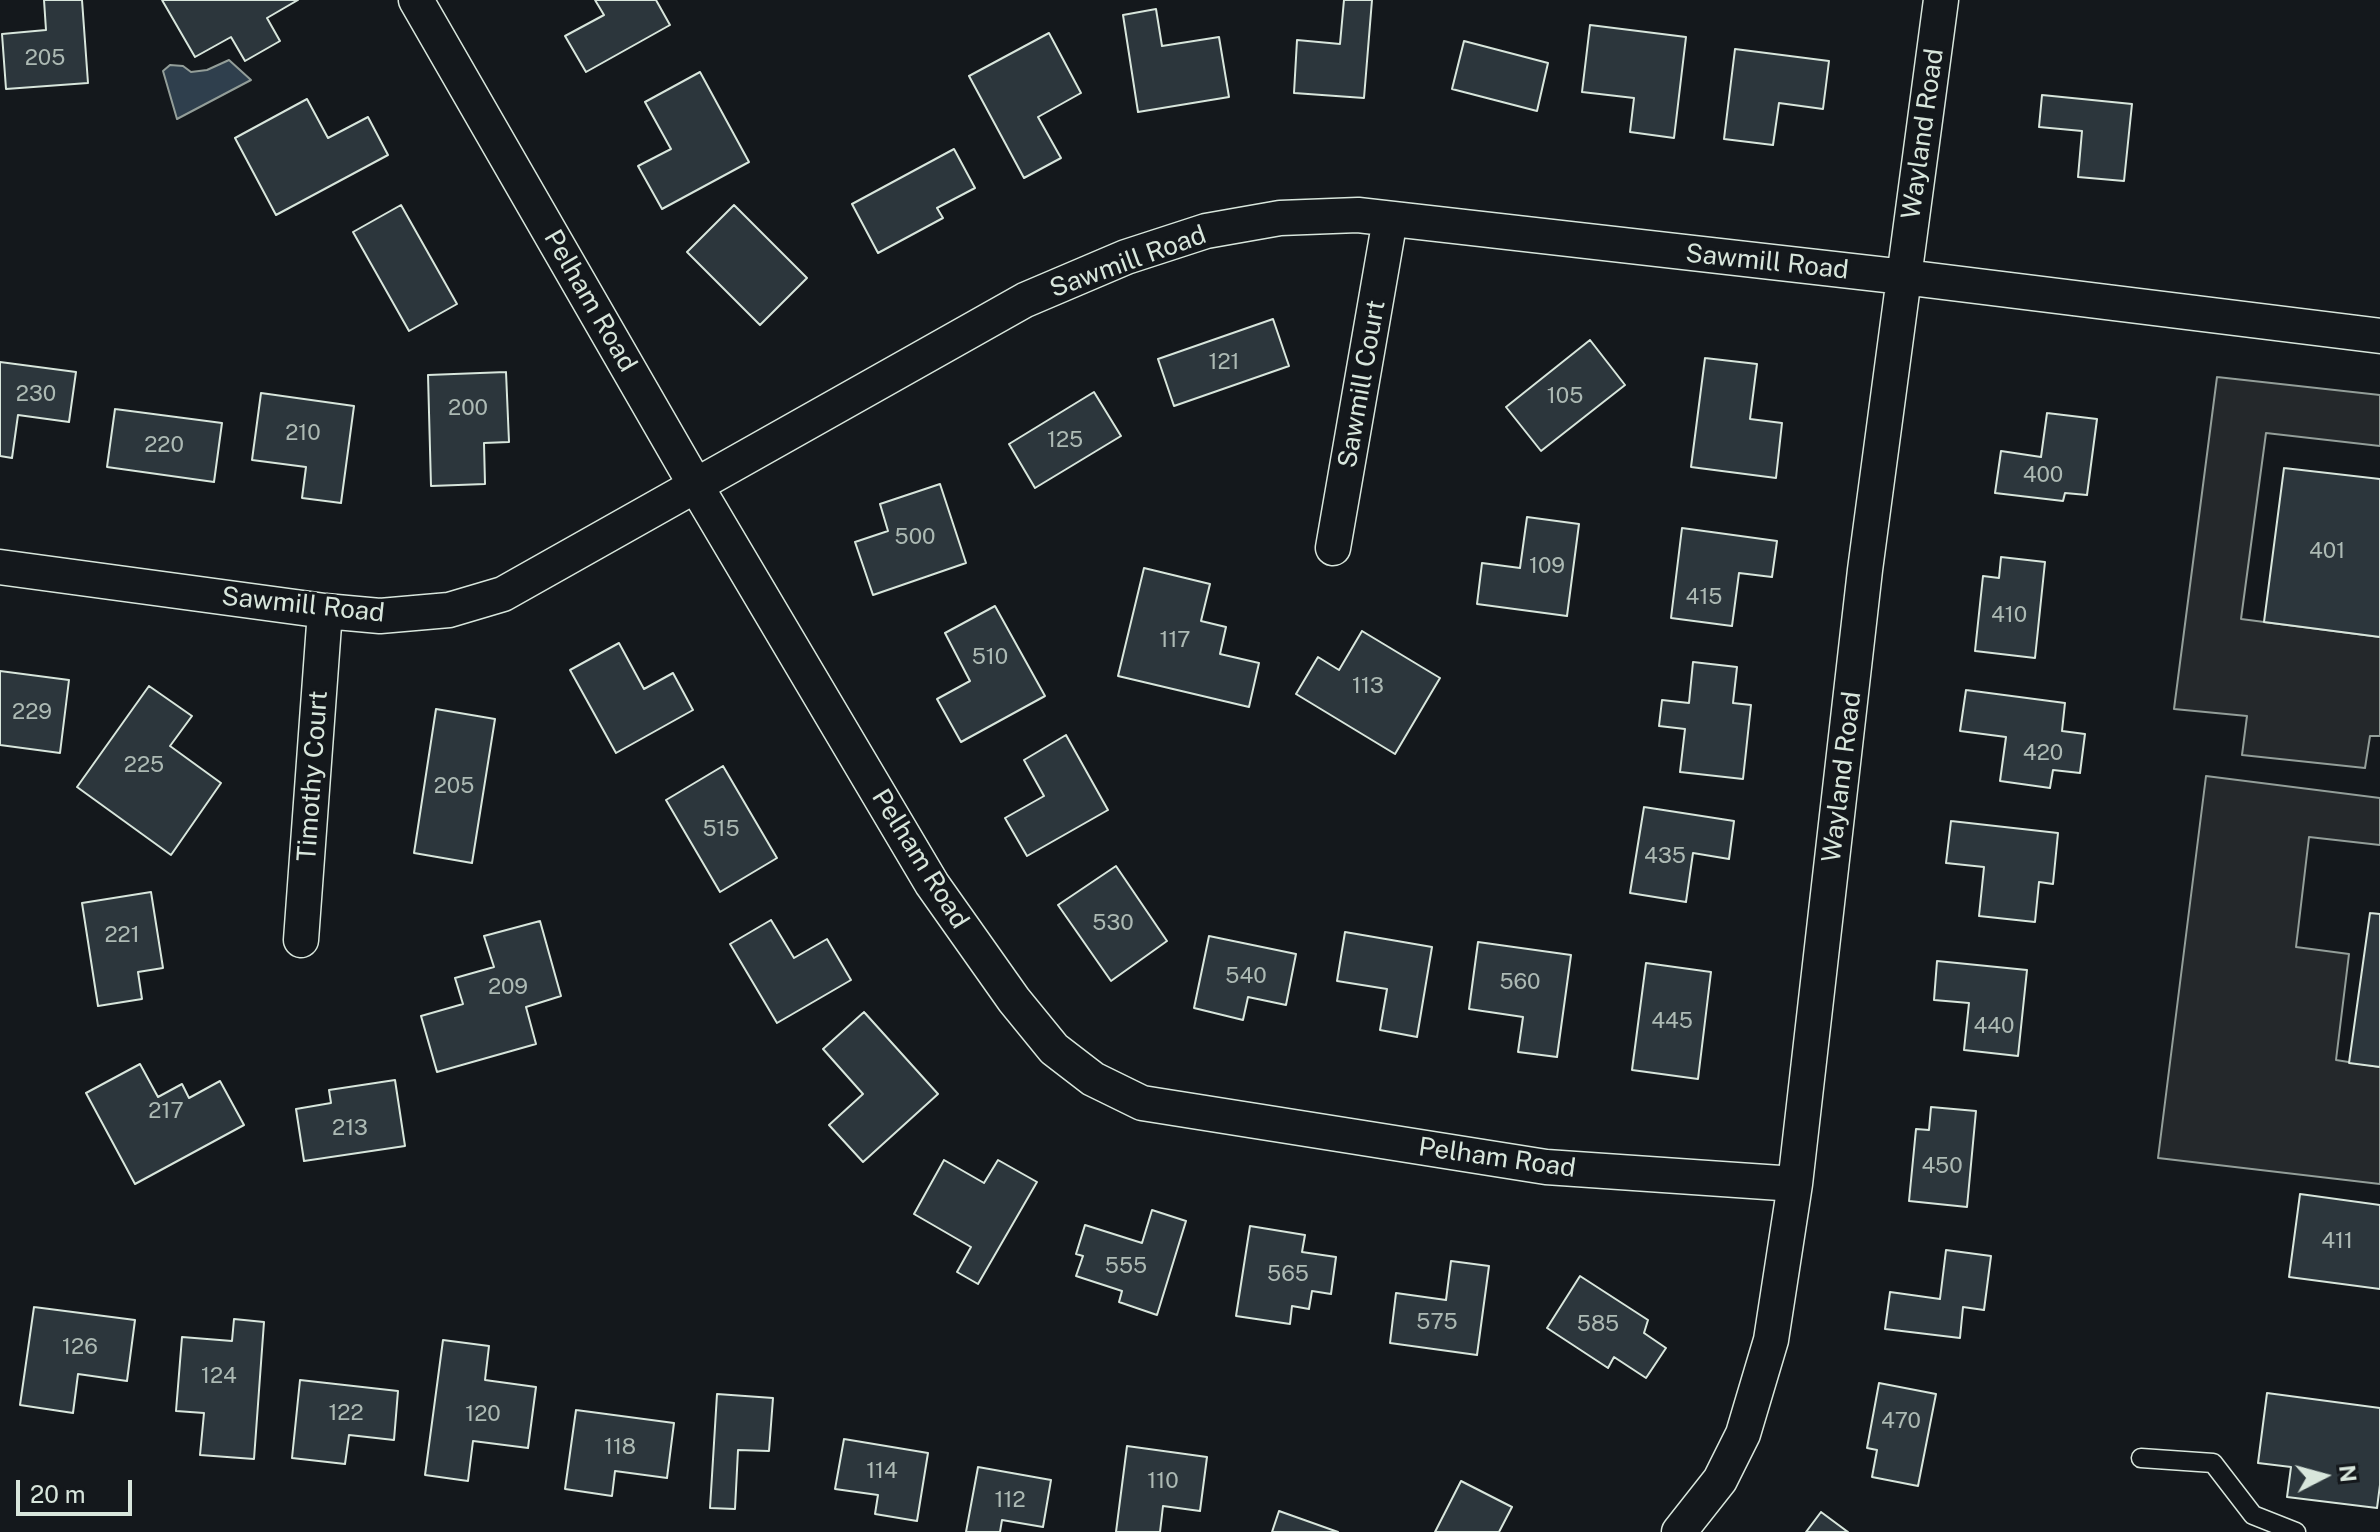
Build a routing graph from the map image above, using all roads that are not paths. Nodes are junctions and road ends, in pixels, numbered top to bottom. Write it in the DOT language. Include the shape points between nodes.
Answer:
graph roads {
  1 [pos="416,0"];
  2 [pos="1941,0"];
  3 [pos="1390,219"];
  4 [pos="1904,277"];
  5 [pos="2380,336"];
  6 [pos="696,486"];
  7 [pos="1333,548"];
  8 [pos="0,567"];
  9 [pos="325,611"];
  10 [pos="301,940"];
  11 [pos="1795,1184"];
  12 [pos="2141,1458"];
  13 [pos="1679,1532"];
  14 [pos="2296,1532"];
  1 -- 6 [label="street, Pelham Road"];
  2 -- 4 [label="street, Wayland Road"];
  3 -- 4 [label="street, Sawmill Road"];
  3 -- 6 [label="street, Sawmill Road" via="1280,218 1206,231 1126,257 1025,300"];
  3 -- 7 [label="street, Sawmill Court"];
  4 -- 5 [label="street, Sawmill Road"];
  4 -- 11 [label="street, Wayland Road"];
  6 -- 9 [label="street, Sawmill Road" via="503,594 449,610 380,616"];
  6 -- 11 [label="street, Pelham Road" via="932,884 1054,1049 1093,1079 1142,1103 1546,1167"];
  8 -- 9 [label="street, Sawmill Road"];
  9 -- 10 [label="street, Timothy Court"];
  11 -- 13 [label="street, Wayland Road" via="1771,1340 1743,1434 1720,1480"];
  12 -- 14 [label="lane" via="2213,1463 2253,1515"];
}
